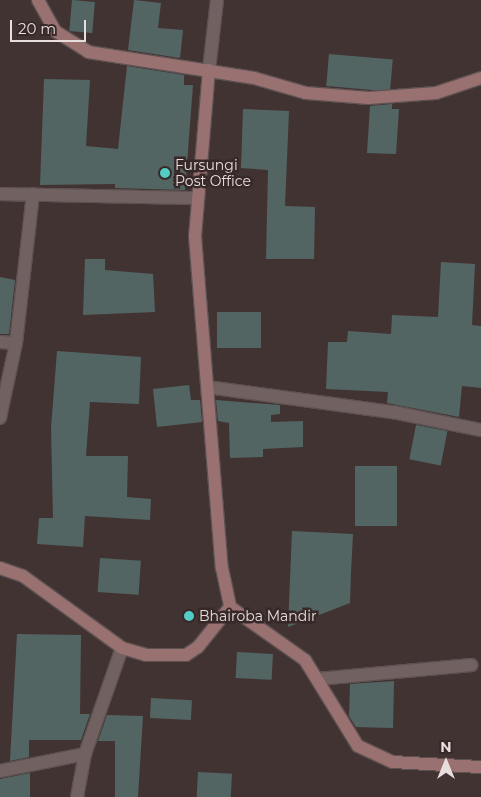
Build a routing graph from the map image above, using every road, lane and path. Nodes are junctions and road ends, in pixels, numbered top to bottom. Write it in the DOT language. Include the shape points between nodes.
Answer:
graph roads {
  1 [pos="38,0"];
  2 [pos="217,0"];
  3 [pos="209,70"];
  4 [pos="481,78"];
  5 [pos="0,194"];
  6 [pos="33,194"];
  7 [pos="197,198"];
  8 [pos="0,342"];
  9 [pos="16,343"];
  10 [pos="206,387"];
  11 [pos="0,418"];
  12 [pos="481,430"];
  13 [pos="0,568"];
  14 [pos="230,606"];
  15 [pos="122,648"];
  16 [pos="471,665"];
  17 [pos="318,679"];
  18 [pos="85,754"];
  19 [pos="481,767"];
  20 [pos="0,771"];
  21 [pos="77,797"];
  1 -- 3 [label="street" via="55,31 88,52"];
  2 -- 3 [label="street"];
  3 -- 4 [label="street" via="339,98 436,92"];
  3 -- 7 [label="street"];
  5 -- 6 [label="street"];
  6 -- 7 [label="street"];
  6 -- 9 [label="street"];
  7 -- 10 [label="street" via="195,236"];
  8 -- 9 [label="street"];
  9 -- 11 [label="street"];
  10 -- 12 [label="street" via="393,412"];
  10 -- 14 [label="street" via="222,568"];
  13 -- 15 [label="street" via="23,576"];
  14 -- 15 [label="street" via="198,647 186,655 165,657"];
  14 -- 17 [label="street" via="286,643"];
  15 -- 18 [label="street"];
  16 -- 17 [label="street"];
  17 -- 19 [label="street" via="346,732 374,756 393,762"];
  18 -- 20 [label="street"];
  18 -- 21 [label="street"];
}
